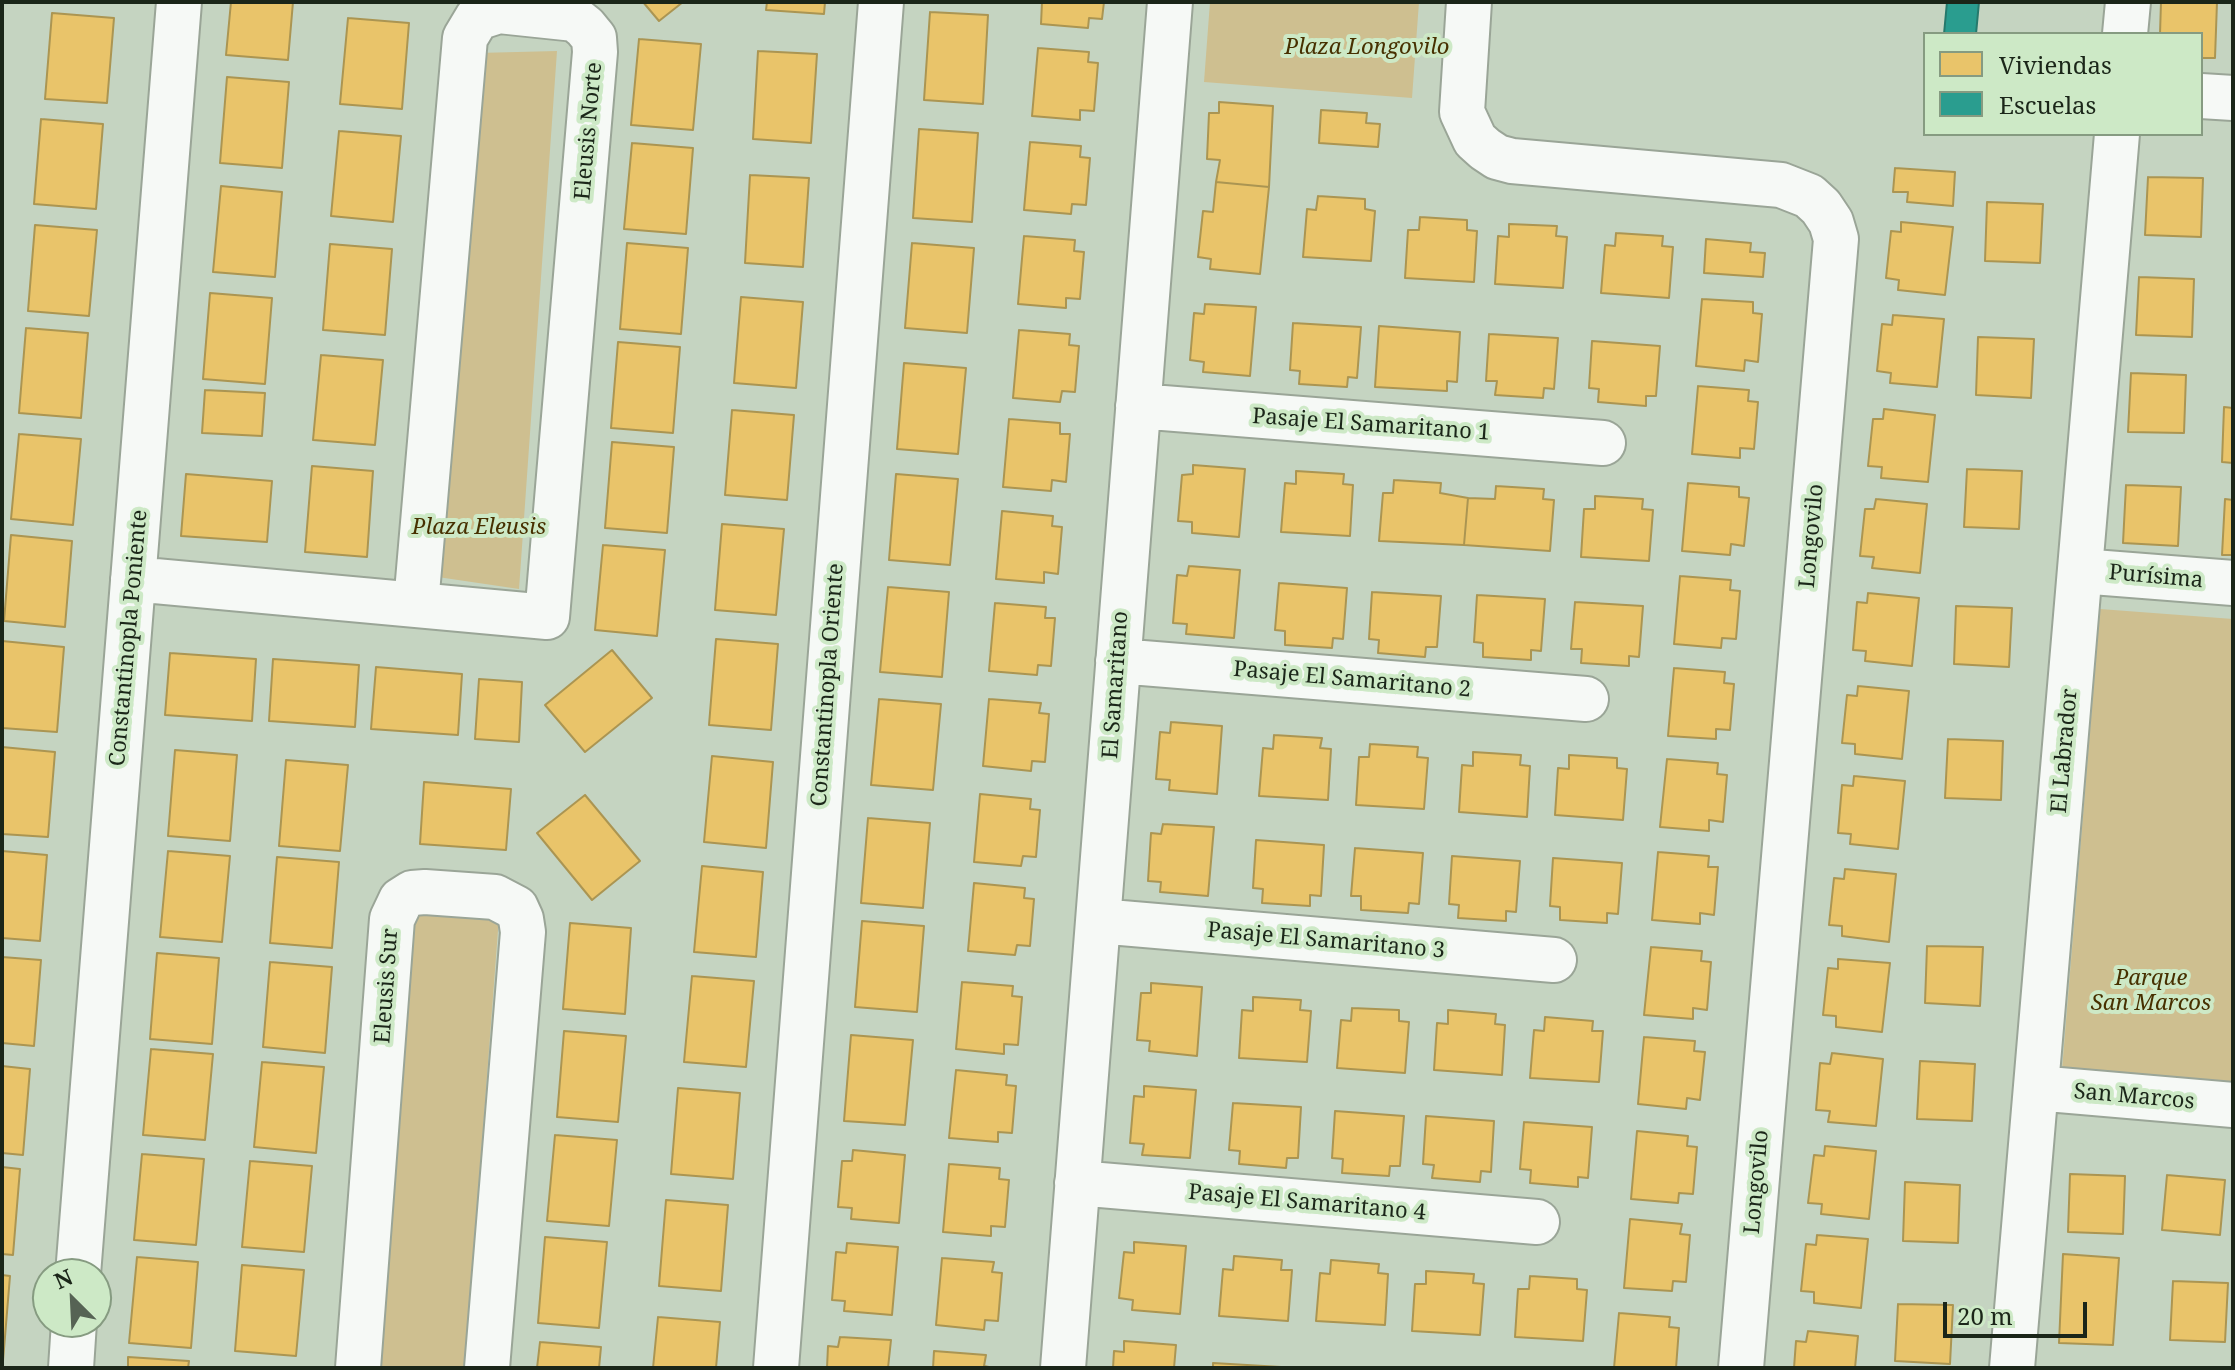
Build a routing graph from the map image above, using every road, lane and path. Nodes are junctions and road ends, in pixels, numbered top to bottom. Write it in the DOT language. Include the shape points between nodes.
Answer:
graph roads {
  1 [pos="179,2"];
  2 [pos="881,2"];
  3 [pos="1170,2"];
  4 [pos="1469,2"];
  5 [pos="2128,2"];
  6 [pos="2125,32"];
  7 [pos="2203,96"];
  8 [pos="2233,98"];
  9 [pos="2117,136"];
  10 [pos="1138,406"];
  11 [pos="1603,443"];
  12 [pos="2080,571"];
  13 [pos="133,579"];
  14 [pos="2233,583"];
  15 [pos="416,604"];
  16 [pos="1118,661"];
  17 [pos="1586,699"];
  18 [pos="1098,921"];
  19 [pos="1554,960"];
  20 [pos="2036,1088"];
  21 [pos="2233,1105"];
  22 [pos="1077,1183"];
  23 [pos="1537,1222"];
  24 [pos="79,1258"];
  25 [pos="73,1338"];
  26 [pos="71,1368"];
  27 [pos="358,1368"];
  28 [pos="487,1368"];
  29 [pos="776,1368"];
  30 [pos="1063,1368"];
  31 [pos="1741,1368"];
  32 [pos="2012,1368"];
  1 -- 13 [label="street, Constantinopla Poniente"];
  2 -- 29 [label="street, Constantinopla Oriente"];
  3 -- 10 [label="street, El Samaritano"];
  4 -- 31 [label="street, Longovilo" via="1462,112 1475,140 1497,157 1781,185 1821,207 1836,239"];
  5 -- 6 [label="street"];
  7 -- 8 [label="street"];
  9 -- 12 [label="street, El Labrador"];
  10 -- 11 [label="street, Pasaje El Samaritano 1"];
  10 -- 16 [label="street, El Samaritano"];
  12 -- 14 [label="street, Purísima"];
  12 -- 20 [label="street, El Labrador"];
  13 -- 15 [label="street, Eleusis Norte"];
  13 -- 24 [label="street, Constantinopla Poniente"];
  15 -- 15 [label="street, Eleusis Norte" via="547,617 595,52 594,38 575,19 499,11 477,18 465,38"];
  16 -- 17 [label="street, Pasaje El Samaritano 2"];
  16 -- 18 [label="street, El Samaritano"];
  18 -- 19 [label="street, Pasaje El Samaritano 3"];
  18 -- 22 [label="street, El Samaritano"];
  20 -- 21 [label="street, San Marcos"];
  20 -- 32 [label="street, El Labrador"];
  22 -- 23 [label="street, Pasaje El Samaritano 4"];
  22 -- 30 [label="street, El Samaritano"];
  25 -- 26 [label="street"];
  27 -- 28 [label="street, Eleusis Sur" via="392,919 401,900 425,892 495,897 516,908 523,932"];
}
